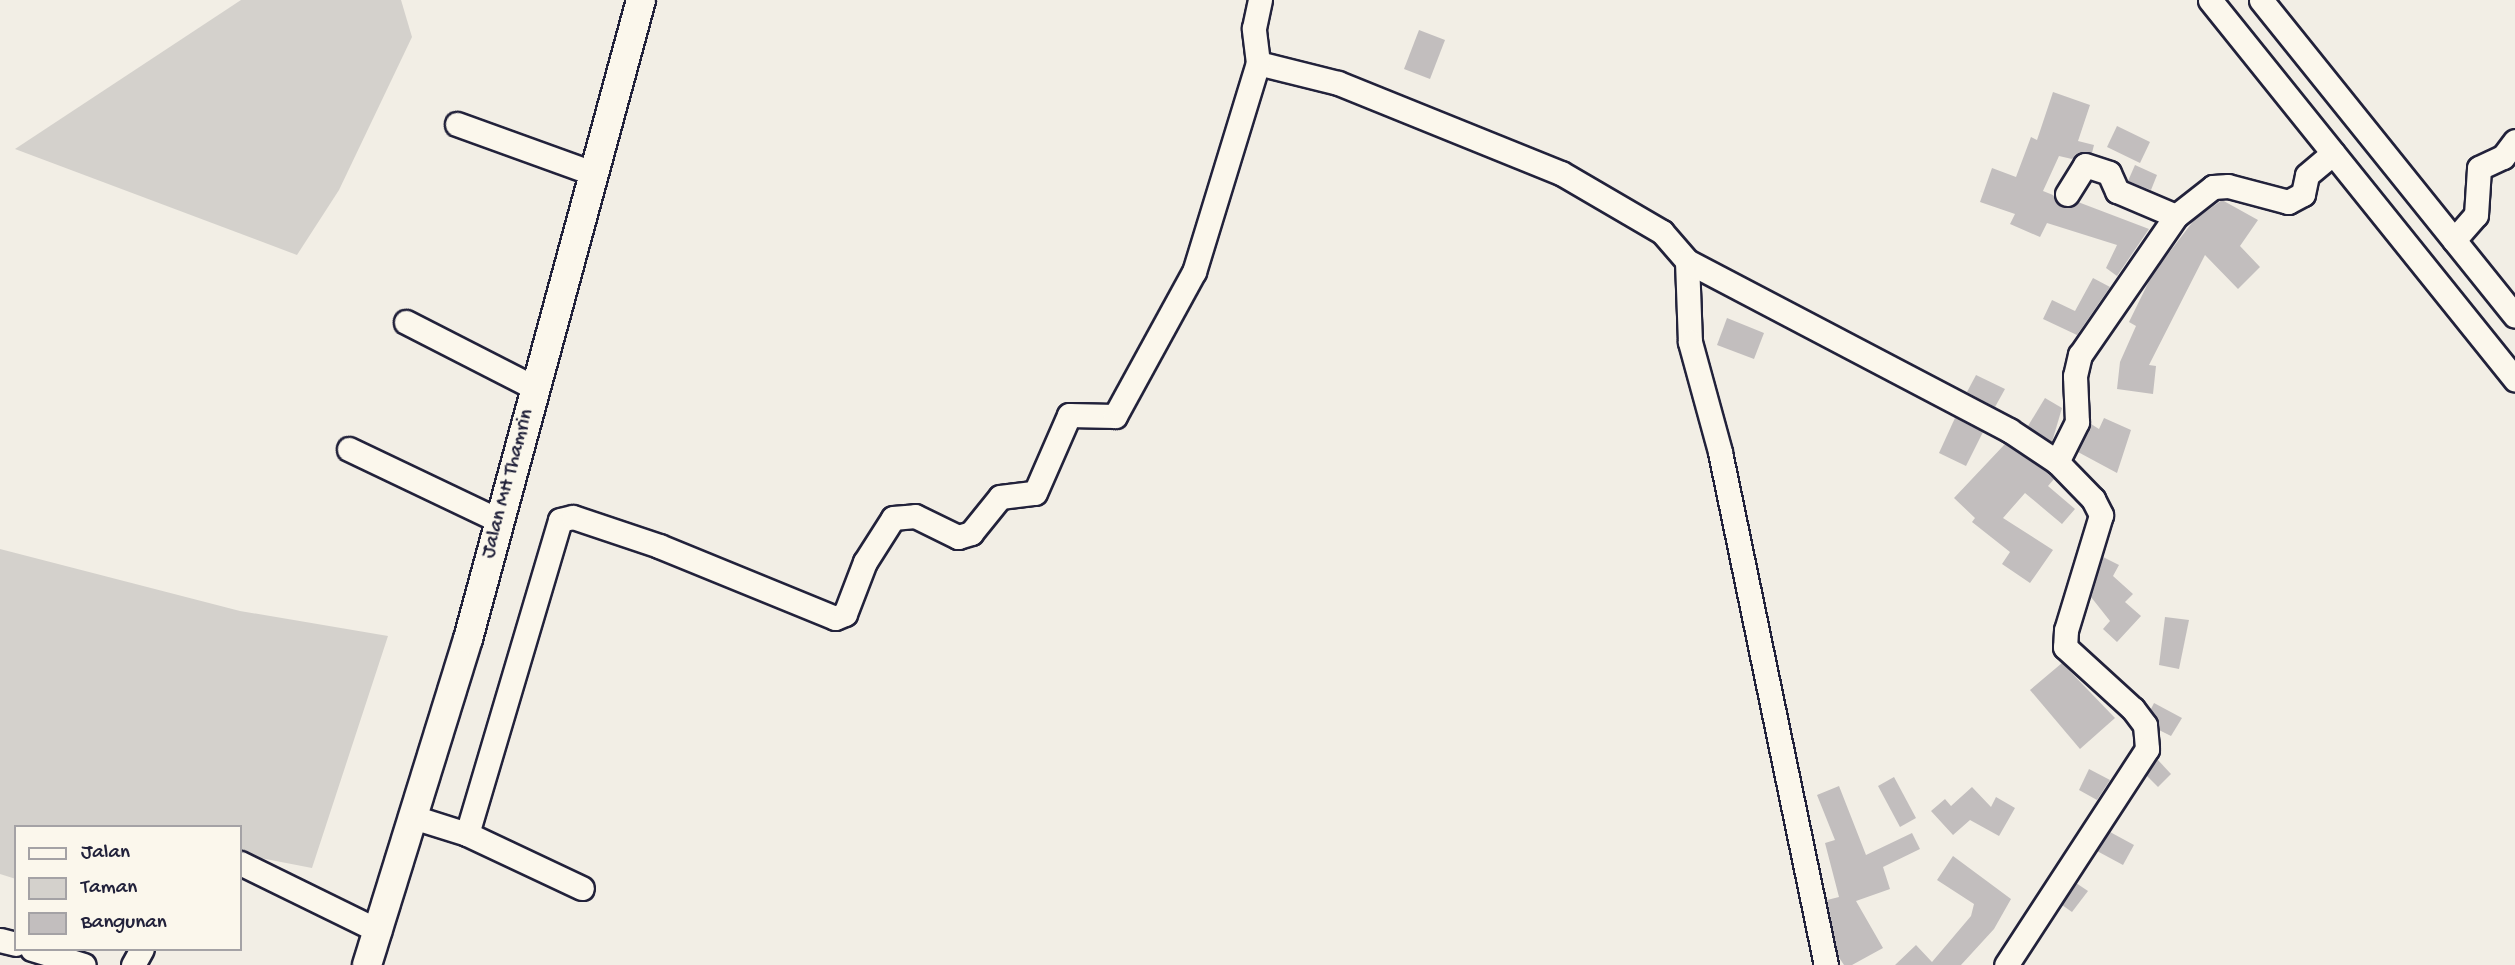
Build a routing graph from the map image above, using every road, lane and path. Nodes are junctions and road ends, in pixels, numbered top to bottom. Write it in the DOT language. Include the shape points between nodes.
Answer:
graph roads {
  1 [pos="641,0"];
  2 [pos="1261,0"];
  3 [pos="2210,0"];
  4 [pos="2261,0"];
  5 [pos="2307,58"];
  6 [pos="1258,63"];
  7 [pos="2276,82"];
  8 [pos="457,124"];
  9 [pos="2515,141"];
  10 [pos="2333,153"];
  11 [pos="592,173"];
  12 [pos="2067,194"];
  13 [pos="2176,216"];
  14 [pos="2454,240"];
  15 [pos="1687,261"];
  16 [pos="2515,316"];
  17 [pos="406,322"];
  18 [pos="2515,380"];
  19 [pos="535,388"];
  20 [pos="349,449"];
  21 [pos="2057,462"];
  22 [pos="500,521"];
  23 [pos="413,817"];
  24 [pos="467,834"];
  25 [pos="242,864"];
  26 [pos="582,888"];
  27 [pos="379,931"];
  28 [pos="38,951"];
  29 [pos="84,965"];
  30 [pos="367,965"];
  31 [pos="1826,965"];
  32 [pos="2006,965"];
  1 -- 11 [label="street, Jalan MH Thamrin"];
  2 -- 6 [label="street" via="1254,28"];
  3 -- 7 [label="street"];
  4 -- 5 [label="street"];
  5 -- 7 [label="street"];
  5 -- 14 [label="street"];
  6 -- 15 [label="street" via="1338,83 1561,173 1662,232"];
  6 -- 24 [label="street" via="1194,272 1115,416 1069,415 1035,493 1000,497 971,533 958,537 915,516 893,518 866,562 845,614 835,618 659,546 573,517 560,520"];
  7 -- 10 [label="street"];
  8 -- 11 [label="street"];
  9 -- 14 [label="street" via="2503,157 2479,168 2476,215"];
  10 -- 13 [label="street" via="2307,175 2303,194 2288,202 2228,186 2213,187"];
  10 -- 18 [label="street"];
  11 -- 19 [label="street, Jalan MH Thamrin"];
  12 -- 13 [label="street" via="2085,165 2109,173 2117,191"];
  13 -- 21 [label="street" via="2080,355 2075,376 2077,422"];
  14 -- 16 [label="street"];
  15 -- 21 [label="street" via="1954,400"];
  15 -- 31 [label="street" via="1690,342 1720,452"];
  17 -- 19 [label="street"];
  19 -- 22 [label="street, Jalan MH Thamrin"];
  20 -- 22 [label="street"];
  21 -- 32 [label="street" via="2093,499 2101,515 2066,630 2066,647 2133,709 2145,725 2147,749"];
  22 -- 23 [label="street, Jalan MH Thamrin"];
  23 -- 24 [label="street"];
  23 -- 27 [label="street, Jalan MH Thamrin"];
  24 -- 26 [label="street"];
  25 -- 27 [label="street"];
  27 -- 30 [label="street, Jalan MH Thamrin"];
  28 -- 29 [label="street"];
}
